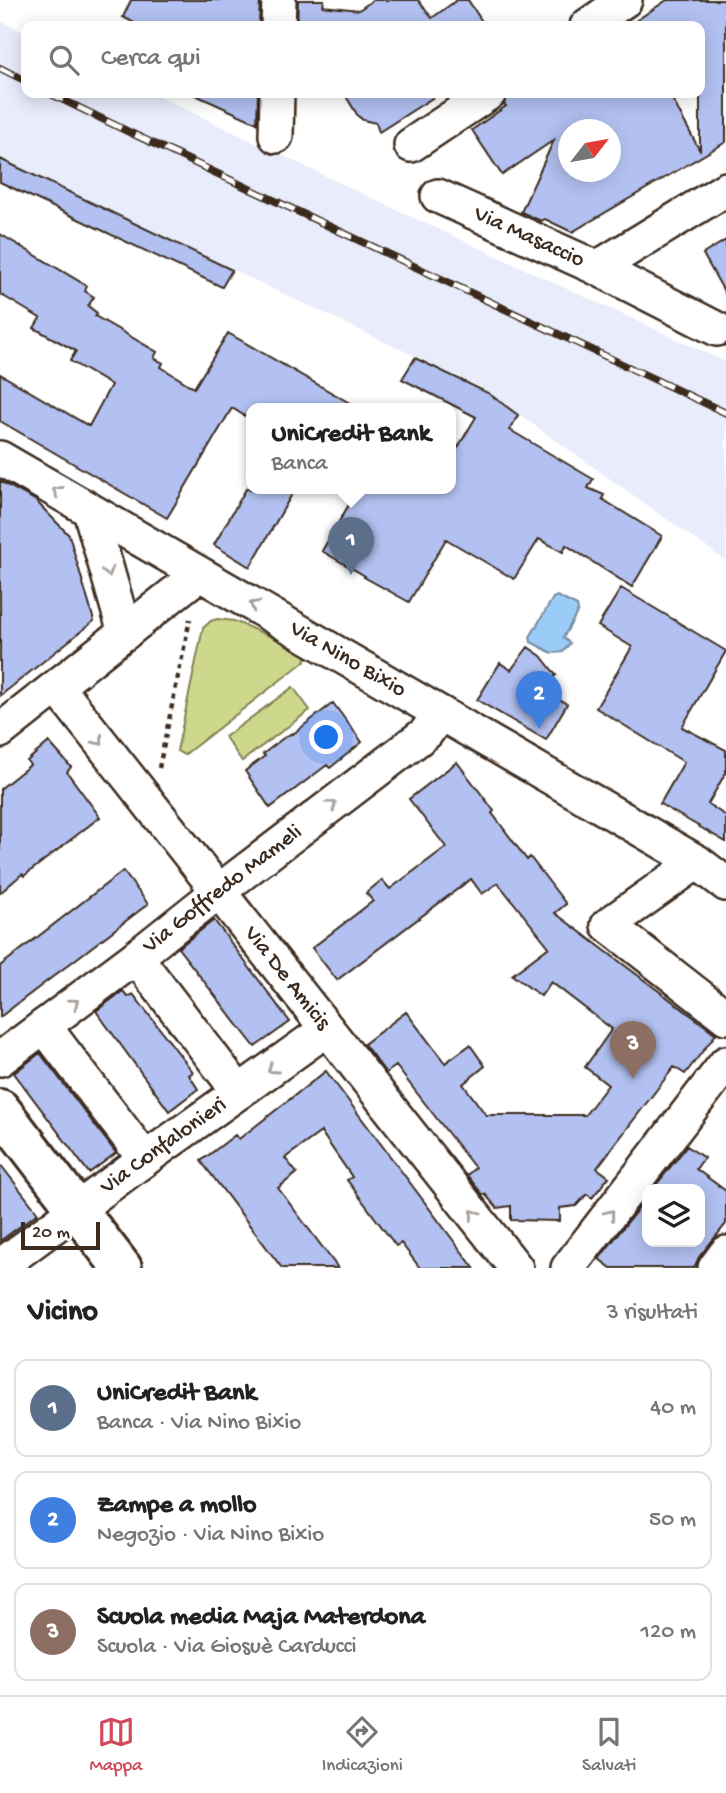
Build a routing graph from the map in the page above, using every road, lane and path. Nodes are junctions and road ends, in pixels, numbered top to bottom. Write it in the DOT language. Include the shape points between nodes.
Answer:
graph roads {
  1 [pos="279,0"];
  2 [pos="625,0"];
  3 [pos="278,21"];
  4 [pos="594,21"];
  5 [pos="277,98"];
  6 [pos="482,98"];
  7 [pos="276,136"];
  8 [pos="411,145"];
  9 [pos="726,189"];
  10 [pos="438,196"];
  11 [pos="597,268"];
  12 [pos="717,329"];
  13 [pos="0,458"];
  14 [pos="90,511"];
  15 [pos="199,574"];
  16 [pos="125,633"];
  17 [pos="57,687"];
  18 [pos="440,713"];
  19 [pos="0,731"];
  20 [pos="152,806"];
  21 [pos="697,862"];
  22 [pos="726,884"];
  23 [pos="219,891"];
  24 [pos="136,957"];
  25 [pos="726,1017"];
  26 [pos="44,1026"];
  27 [pos="327,1029"];
  28 [pos="0,1059"];
  29 [pos="726,1063"];
  30 [pos="239,1092"];
  31 [pos="0,1109"];
  32 [pos="145,1159"];
  33 [pos="78,1209"];
  34 [pos="726,1253"];
  35 [pos="0,1266"];
  36 [pos="122,1268"];
  37 [pos="516,1268"];
  38 [pos="568,1268"];
  39 [pos="715,1268"];
  1 -- 3 [label="street"];
  2 -- 4 [label="street"];
  5 -- 7 [label="street"];
  6 -- 8 [label="street"];
  9 -- 11 [label="street, Via Masaccio"];
  10 -- 11 [label="street, Via Masaccio"];
  11 -- 12 [label="street"];
  14 -- 13 [label="street, Via Nino Bixio, one-way"];
  14 -- 15 [label="street, Via Nino Bixio"];
  14 -- 16 [label="street, one-way"];
  15 -- 16 [label="street"];
  18 -- 15 [label="street, Via Nino Bixio, one-way"];
  15 -- 20 [label="path"];
  16 -- 17 [label="street"];
  17 -- 19 [label="street"];
  17 -- 20 [label="street, Via De Amicis, one-way"];
  18 -- 21 [label="street, Via Nino Bixio"];
  23 -- 18 [label="street, Via Goffredo Mameli, one-way" via="426,733"];
  20 -- 23 [label="street, Via De Amicis"];
  21 -- 22 [label="street, Via Nino Bixio"];
  21 -- 25 [label="street" via="608,925"];
  23 -- 24 [label="street, Via Goffredo Mameli"];
  23 -- 27 [label="street, Via De Amicis"];
  26 -- 24 [label="street, Via Goffredo Mameli, one-way"];
  24 -- 30 [label="street"];
  26 -- 28 [label="street, Via Goffredo Mameli"];
  26 -- 32 [label="street"];
  27 -- 30 [label="street, Via Confalonieri, one-way"];
  37 -- 27 [label="street, Via De Amicis, one-way"];
  38 -- 29 [label="street, one-way"];
  30 -- 32 [label="street, Via Confalonieri"];
  31 -- 33 [label="main road"];
  32 -- 33 [label="street, Via Confalonieri"];
  33 -- 35 [label="street, Via Confalonieri"];
  33 -- 36 [label="main road"];
  34 -- 39 [label="street"];
}
